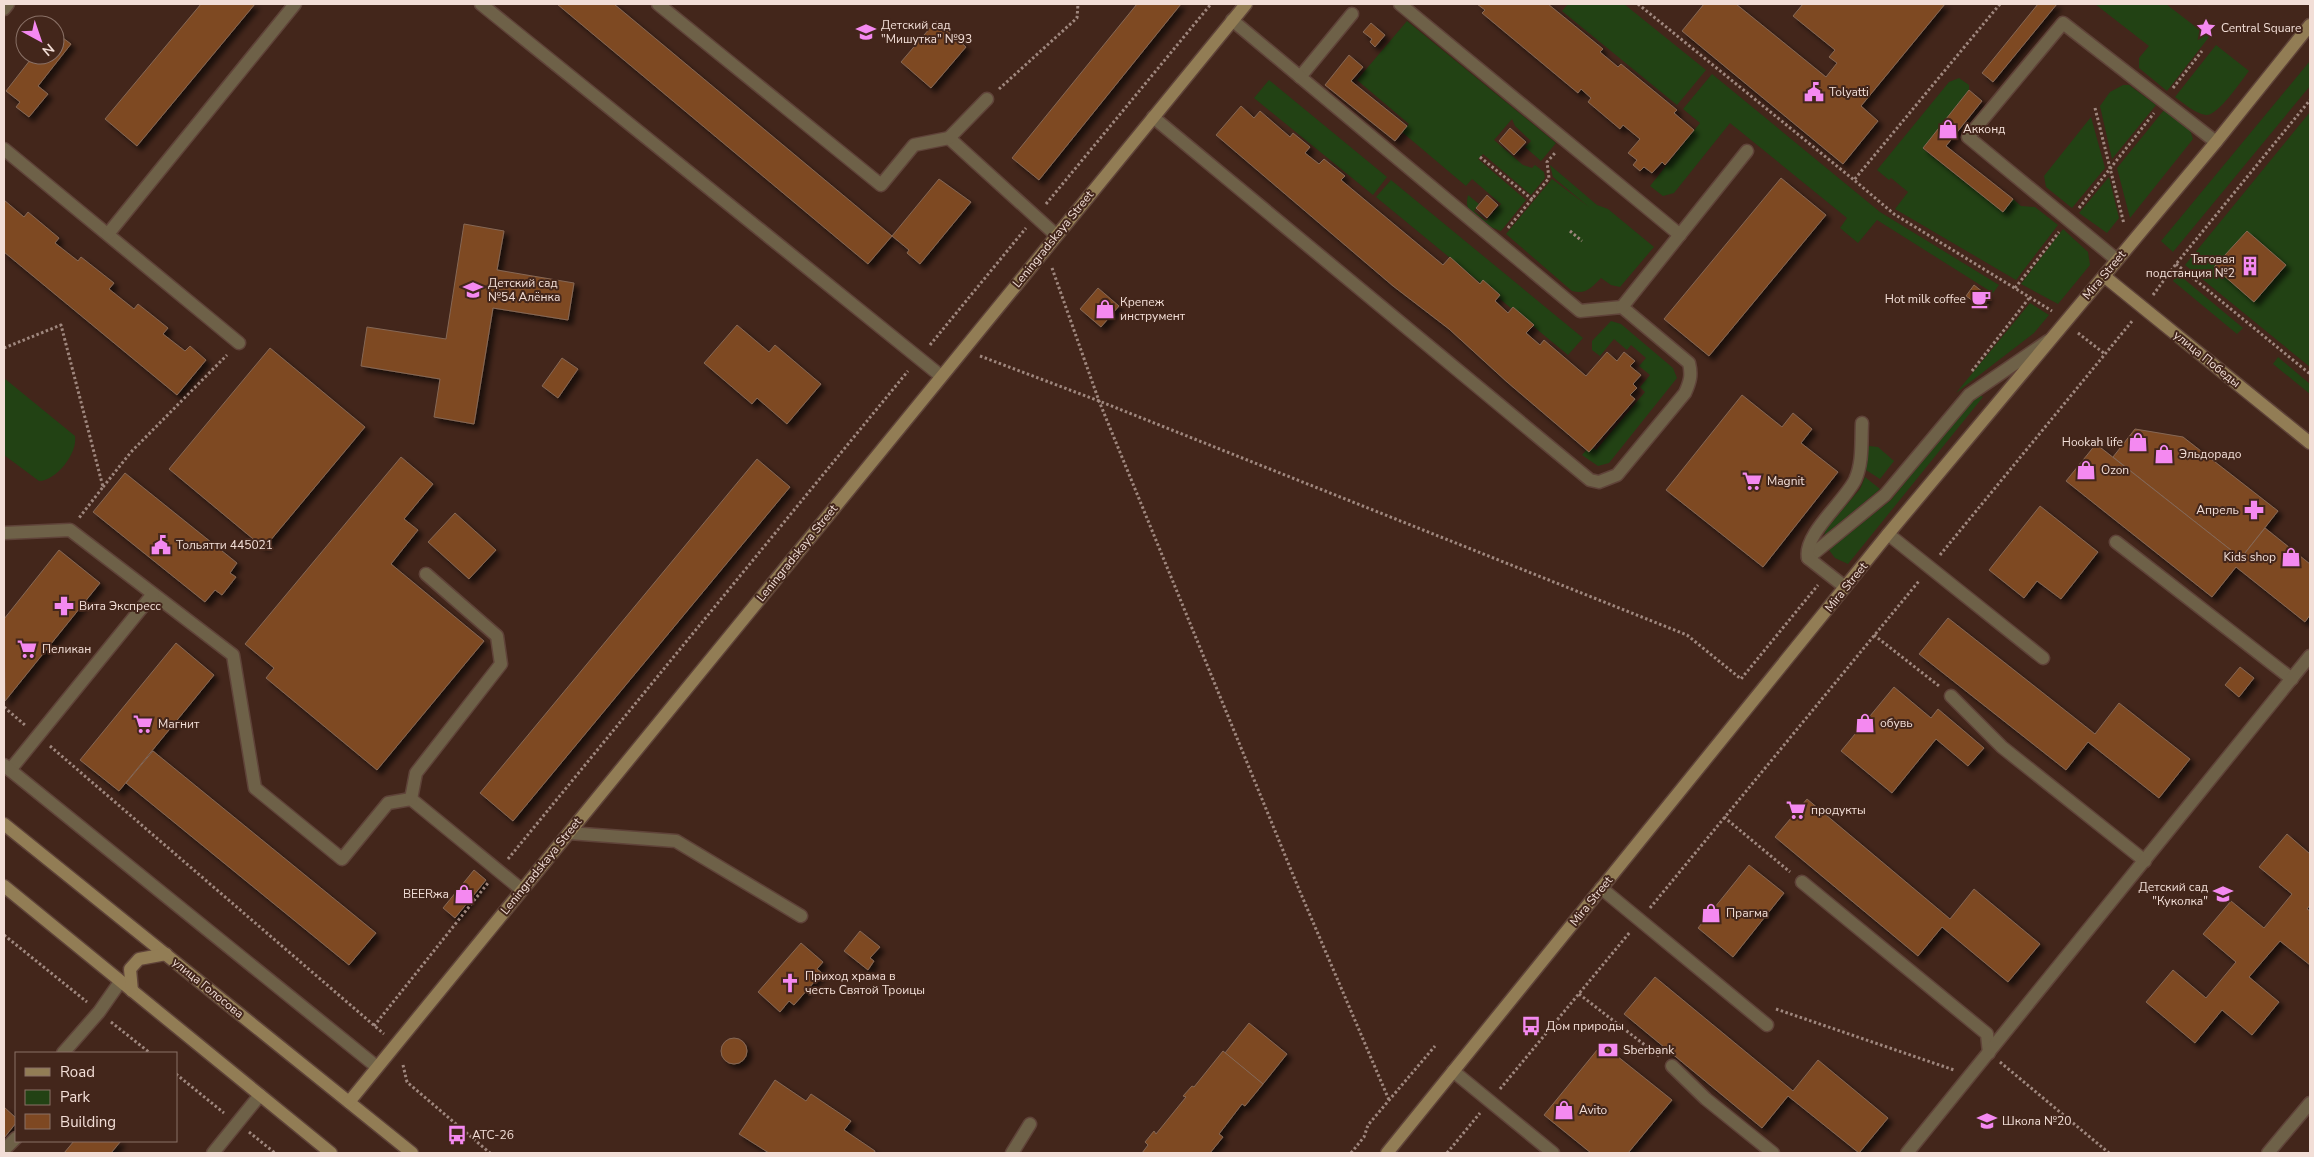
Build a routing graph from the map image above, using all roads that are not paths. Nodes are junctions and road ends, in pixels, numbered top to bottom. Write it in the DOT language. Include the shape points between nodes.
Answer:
graph roads {
  1 [pos="8,4"];
  2 [pos="295,4"];
  3 [pos="481,4"];
  4 [pos="658,4"];
  5 [pos="1246,4"];
  6 [pos="1400,4"];
  7 [pos="4,9"];
  8 [pos="1352,14"];
  9 [pos="1232,20"];
  10 [pos="2310,25"];
  11 [pos="1300,77"];
  12 [pos="987,99"];
  13 [pos="1153,116"];
  14 [pos="949,138"];
  15 [pos="2216,142"];
  16 [pos="4,149"];
  17 [pos="1747,151"];
  18 [pos="108,234"];
  19 [pos="1056,235"];
  20 [pos="1680,235"];
  21 [pos="2117,260"];
  22 [pos="2104,276"];
  23 [pos="1622,306"];
  24 [pos="2052,338"];
  25 [pos="239,343"];
  26 [pos="941,376"];
  27 [pos="1862,423"];
  28 [pos="2310,443"];
  29 [pos="4,533"];
  30 [pos="1888,534"];
  31 [pos="2116,542"];
  32 [pos="1808,558"];
  33 [pos="426,574"];
  34 [pos="1845,587"];
  35 [pos="153,594"];
  36 [pos="2310,656"];
  37 [pos="2043,658"];
  38 [pos="2292,679"];
  39 [pos="1951,696"];
  40 [pos="7,767"];
  41 [pos="411,799"];
  42 [pos="4,824"];
  43 [pos="569,833"];
  44 [pos="2144,861"];
  45 [pos="1802,882"];
  46 [pos="4,886"];
  47 [pos="1601,888"];
  48 [pos="522,890"];
  49 [pos="801,916"];
  50 [pos="166,954"];
  51 [pos="120,982"];
  52 [pos="132,991"];
  53 [pos="1767,1025"];
  54 [pos="64,1052"];
  55 [pos="1989,1053"];
  56 [pos="1672,1066"];
  57 [pos="377,1067"];
  58 [pos="1453,1071"];
  59 [pos="260,1095"];
  60 [pos="350,1102"];
  61 [pos="2310,1103"];
  62 [pos="1030,1124"];
  63 [pos="15,1139"];
  64 [pos="4,1150"];
  65 [pos="2270,1152"];
  66 [pos="213,1153"];
  67 [pos="331,1153"];
  68 [pos="412,1153"];
  69 [pos="1012,1153"];
  70 [pos="1387,1153"];
  71 [pos="1553,1153"];
  72 [pos="1773,1153"];
  73 [pos="1907,1153"];
  1 -- 7 [label="street"];
  2 -- 18 [label="street"];
  3 -- 26 [label="street"];
  4 -- 14 [label="street" via="881,184 914,144"];
  5 -- 9 [label="main road, Leningradskaya Street"];
  6 -- 20 [label="street"];
  8 -- 11 [label="street"];
  9 -- 11 [label="street"];
  9 -- 13 [label="main road, Leningradskaya Street"];
  10 -- 15 [label="main road, Mira Street"];
  11 -- 23 [label="street" via="1580,311"];
  12 -- 14 [label="street"];
  13 -- 19 [label="main road, Leningradskaya Street"];
  13 -- 23 [label="street" via="1590,480 1599,482 1617,475 1686,393 1690,382 1689,363"];
  14 -- 19 [label="street"];
  15 -- 21 [label="main road, Mira Street"];
  15 -- 21 [label="street" via="2063,23 1968,137"];
  16 -- 18 [label="street"];
  17 -- 20 [label="street"];
  18 -- 25 [label="street"];
  19 -- 26 [label="main road, Leningradskaya Street"];
  20 -- 23 [label="street"];
  21 -- 22 [label="main road, Mira Street"];
  22 -- 24 [label="main road, Mira Street"];
  22 -- 28 [label="main road, улица Победы"];
  24 -- 30 [label="main road, Mira Street"];
  24 -- 32 [label="street" via="1969,395 1885,495"];
  26 -- 43 [label="main road, Leningradskaya Street"];
  27 -- 32 [label="street" via="1861,456 1855,479 1810,540 1806,551"];
  29 -- 35 [label="street" via="70,530"];
  30 -- 34 [label="main road, Mira Street"];
  30 -- 37 [label="street"];
  31 -- 38 [label="street"];
  32 -- 34 [label="street"];
  33 -- 41 [label="street" via="497,636 501,664 416,773"];
  34 -- 47 [label="main road, Mira Street"];
  35 -- 40 [label="street" via="38,735"];
  35 -- 41 [label="street" via="233,655 255,788 342,859 388,803"];
  36 -- 38 [label="street"];
  38 -- 44 [label="street"];
  39 -- 44 [label="street" via="2002,747"];
  40 -- 57 [label="street"];
  41 -- 48 [label="street"];
  42 -- 50 [label="main road, улица Голосова"];
  43 -- 48 [label="main road, Leningradskaya Street"];
  43 -- 49 [label="street" via="676,841"];
  44 -- 55 [label="street"];
  45 -- 55 [label="street" via="1987,1034"];
  46 -- 51 [label="main road"];
  47 -- 53 [label="street"];
  47 -- 58 [label="main road, Mira Street"];
  48 -- 57 [label="main road, Leningradskaya Street"];
  50 -- 52 [label="main road" via="139,959 130,969"];
  50 -- 60 [label="main road, улица Голосова"];
  51 -- 52 [label="main road"];
  51 -- 54 [label="street"];
  52 -- 59 [label="main road"];
  55 -- 73 [label="street"];
  56 -- 72 [label="street" via="1706,1099"];
  57 -- 60 [label="main road, Leningradskaya Street"];
  58 -- 70 [label="main road, Mira Street"];
  58 -- 71 [label="street"];
  59 -- 66 [label="street"];
  59 -- 67 [label="main road"];
  60 -- 68 [label="main road, улица Голосова"];
  61 -- 65 [label="street"];
  62 -- 69 [label="street"];
  63 -- 64 [label="street"];
}
